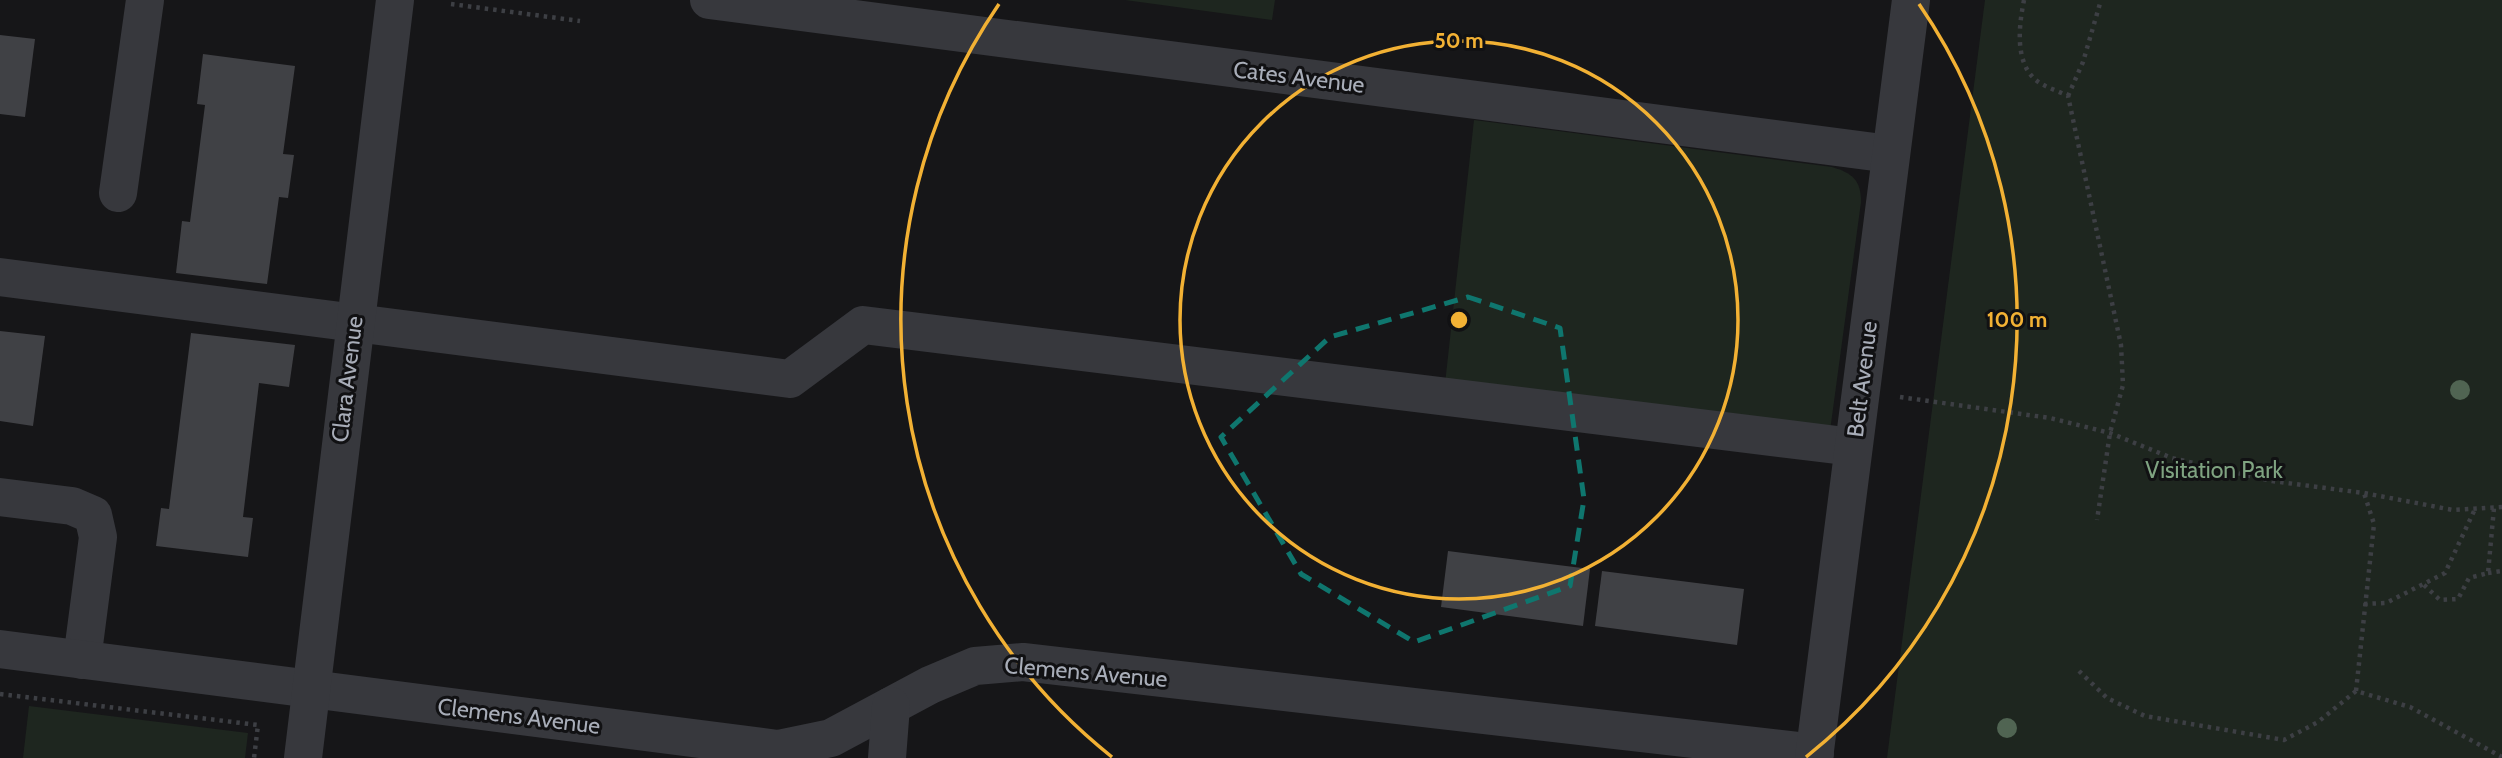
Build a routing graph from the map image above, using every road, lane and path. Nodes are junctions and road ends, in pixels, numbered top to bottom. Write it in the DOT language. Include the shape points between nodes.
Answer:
graph roads {
  1 [pos="145,0"];
  2 [pos="395,0"];
  3 [pos="709,0"];
  4 [pos="1911,0"];
  5 [pos="2024,0"];
  6 [pos="2102,0"];
  7 [pos="451,4"];
  8 [pos="580,21"];
  9 [pos="2068,96"];
  10 [pos="1890,154"];
  11 [pos="118,193"];
  12 [pos="0,277"];
  13 [pos="353,324"];
  14 [pos="1900,397"];
  15 [pos="2110,433"];
  16 [pos="1853,447"];
  17 [pos="2364,492"];
  18 [pos="0,497"];
  19 [pos="2502,507"];
  20 [pos="2494,508"];
  21 [pos="2475,509"];
  22 [pos="2098,520"];
  23 [pos="2502,571"];
  24 [pos="2488,573"];
  25 [pos="2424,585"];
  26 [pos="2364,604"];
  27 [pos="0,649"];
  28 [pos="82,660"];
  29 [pos="2078,671"];
  30 [pos="312,689"];
  31 [pos="2356,691"];
  32 [pos="0,694"];
  33 [pos="891,706"];
  34 [pos="1815,755"];
  35 [pos="2502,757"];
  36 [pos="254,758"];
  37 [pos="303,758"];
  38 [pos="887,758"];
  1 -- 11 [label="street"];
  2 -- 13 [label="street, Clara Avenue"];
  3 -- 10 [label="street, Cates Avenue"];
  4 -- 10 [label="street, Belt Avenue"];
  5 -- 9 [label="path" via="2019,26 2021,55 2035,80"];
  6 -- 9 [label="path"];
  7 -- 8 [label="path"];
  9 -- 15 [label="path" via="2121,345 2123,385"];
  10 -- 16 [label="street, Belt Avenue"];
  12 -- 13 [label="street"];
  13 -- 16 [label="street" via="790,379 863,325"];
  13 -- 30 [label="street, Clara Avenue"];
  14 -- 15 [label="path" via="2050,418"];
  15 -- 17 [label="path" via="2172,458 2272,481"];
  15 -- 22 [label="path"];
  16 -- 34 [label="street, Belt Avenue"];
  17 -- 21 [label="path" via="2453,510"];
  17 -- 26 [label="path" via="2374,524"];
  18 -- 28 [label="street" via="72,506 93,515 98,537"];
  19 -- 20 [label="path"];
  20 -- 21 [label="path"];
  20 -- 24 [label="path"];
  21 -- 25 [label="path" via="2445,573"];
  23 -- 24 [label="path"];
  24 -- 25 [label="path" via="2469,578 2458,599 2440,600"];
  25 -- 26 [label="path" via="2386,603"];
  26 -- 31 [label="path"];
  27 -- 28 [label="street, Clemens Avenue"];
  28 -- 30 [label="street, Clemens Avenue"];
  29 -- 31 [label="path" via="2107,698 2145,716 2284,740 2318,722"];
  30 -- 33 [label="street, Clemens Avenue" via="778,749 831,738"];
  30 -- 37 [label="street, Clara Avenue"];
  31 -- 35 [label="path" via="2410,707"];
  32 -- 36 [label="path" via="258,725"];
  33 -- 34 [label="street, Clemens Avenue" via="975,666 1023,662"];
  33 -- 38 [label="street"];
}
